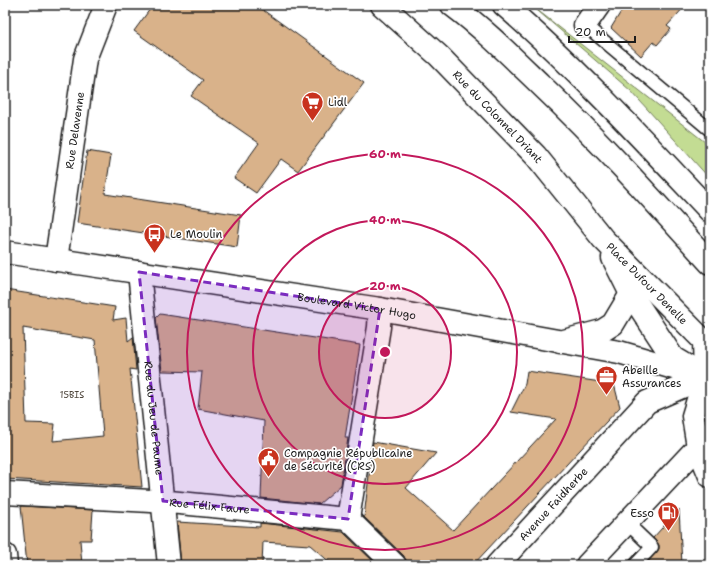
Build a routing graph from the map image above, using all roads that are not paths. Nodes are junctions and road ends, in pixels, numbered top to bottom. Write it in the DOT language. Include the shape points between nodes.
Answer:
graph roads {
  1 [pos="106,5"];
  2 [pos="382,5"];
  3 [pos="452,5"];
  4 [pos="504,5"];
  5 [pos="599,5"];
  6 [pos="585,25"];
  7 [pos="710,130"];
  8 [pos="710,211"];
  9 [pos="603,239"];
  10 [pos="5,252"];
  11 [pos="56,260"];
  12 [pos="710,263"];
  13 [pos="139,272"];
  14 [pos="631,294"];
  15 [pos="380,309"];
  16 [pos="560,342"];
  17 [pos="708,377"];
  18 [pos="704,440"];
  19 [pos="710,476"];
  20 [pos="5,493"];
  21 [pos="163,501"];
  22 [pos="348,519"];
  23 [pos="627,523"];
  24 [pos="5,555"];
  25 [pos="6,565"];
  26 [pos="169,565"];
  27 [pos="395,565"];
  28 [pos="497,565"];
  29 [pos="588,565"];
  30 [pos="635,565"];
  1 -- 11 [label="main road, Rue Delavenne" via="84,59"];
  2 -- 9 [label="main road, Rue du Colonnel Driant" via="439,56 536,156"];
  3 -- 12 [label="main road" via="477,24 594,136"];
  4 -- 8 [label="main road" via="595,89"];
  5 -- 6 [label="main road"];
  6 -- 7 [label="lane"];
  9 -- 14 [label="main road, Place Dufour Denelle"];
  9 -- 17 [label="main road, Place Dufour Denelle" via="704,341"];
  10 -- 11 [label="main road, Boulevard Victor Hugo"];
  11 -- 13 [label="main road, Boulevard Victor Hugo"];
  13 -- 15 [label="main road, Boulevard Victor Hugo"];
  13 -- 21 [label="main road, Rue du Jeu de Paume"];
  14 -- 16 [label="main road" via="613,324 602,331"];
  14 -- 17 [label="main road, Place Dufour Denelle" via="673,358"];
  15 -- 16 [label="main road, Boulevard Victor Hugo"];
  15 -- 22 [label="main road"];
  16 -- 17 [label="main road, Boulevard Victor Hugo" via="619,352"];
  17 -- 18 [label="main road, Place Dufour Denelle" via="693,416"];
  17 -- 28 [label="main road, Avenue Faidherbe" via="647,402"];
  18 -- 19 [label="main road, Place Dufour Denelle"];
  18 -- 23 [label="main road"];
  20 -- 21 [label="main road, Rue Félix Faure"];
  21 -- 22 [label="main road, Rue Félix Faure"];
  21 -- 26 [label="main road, Rue du Jeu de Paume"];
  22 -- 27 [label="main road"];
  23 -- 29 [label="main road"];
  23 -- 30 [label="lane" via="652,547"];
  24 -- 25 [label="main road"];
}
